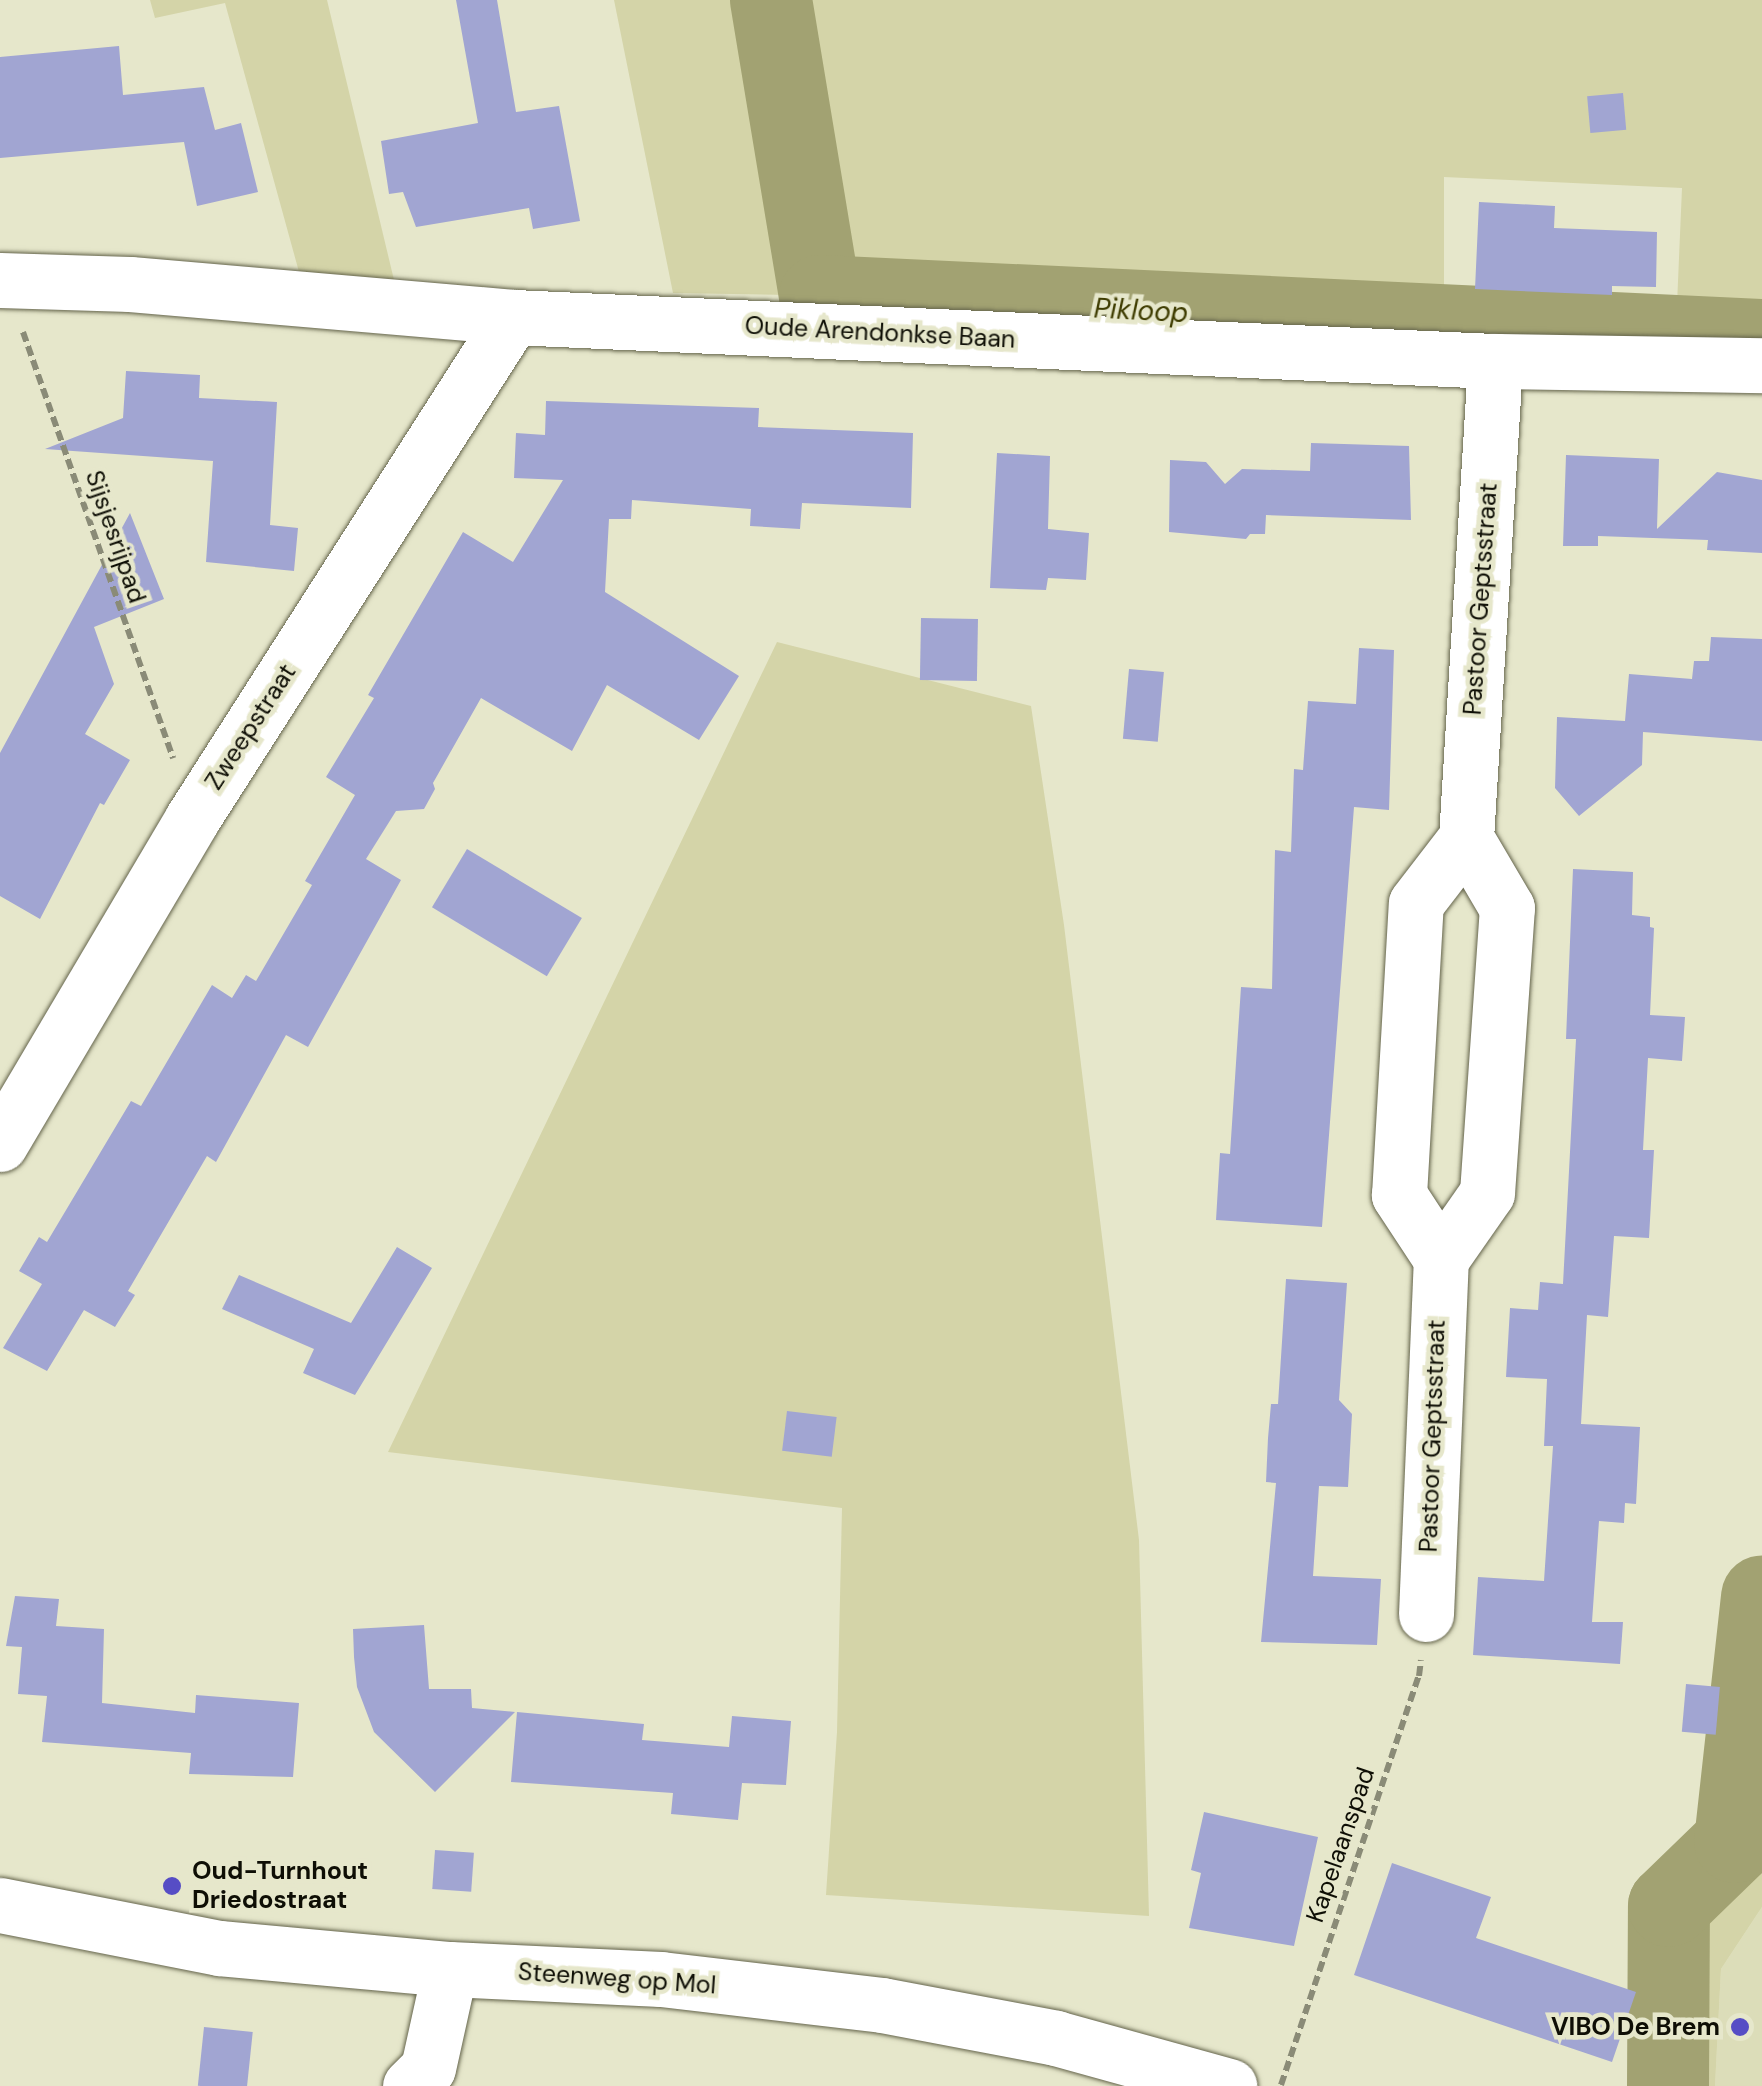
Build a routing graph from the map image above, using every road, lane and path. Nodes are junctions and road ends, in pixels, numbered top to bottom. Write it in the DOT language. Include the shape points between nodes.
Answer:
graph roads {
  1 [pos="3,280"];
  2 [pos="513,317"];
  3 [pos="1496,360"];
  4 [pos="1762,364"];
  5 [pos="192,819"];
  6 [pos="1466,838"];
  7 [pos="0,1144"];
  8 [pos="1440,1258"];
  9 [pos="1426,1614"];
  10 [pos="0,1905"];
  11 [pos="450,1968"];
  12 [pos="410,2086"];
  13 [pos="1229,2086"];
  14 [pos="1280,2086"];
  1 -- 2 [label="street, Oude Arendonkse Baan" via="130,284"];
  1 -- 5 [label="path, Sijsjesrijpad"];
  2 -- 3 [label="street, Oude Arendonkse Baan"];
  2 -- 5 [label="street, Zweepstraat"];
  3 -- 4 [label="street, Oude Arendonkse Baan"];
  3 -- 6 [label="street, Pastoor Geptsstraat"];
  5 -- 7 [label="street, Zweepstraat"];
  6 -- 8 [label="street" via="1507,908 1487,1193"];
  6 -- 8 [label="street" via="1416,903 1399,1195"];
  8 -- 9 [label="street, Pastoor Geptsstraat"];
  9 -- 14 [label="path, Kapelaanspad" via="1420,1676"];
  10 -- 11 [label="street, Steenweg op Mol" via="219,1948"];
  11 -- 12 [label="street" via="428,2068"];
  11 -- 13 [label="street, Steenweg op Mol" via="661,1979 882,2006 1056,2038"];
}
